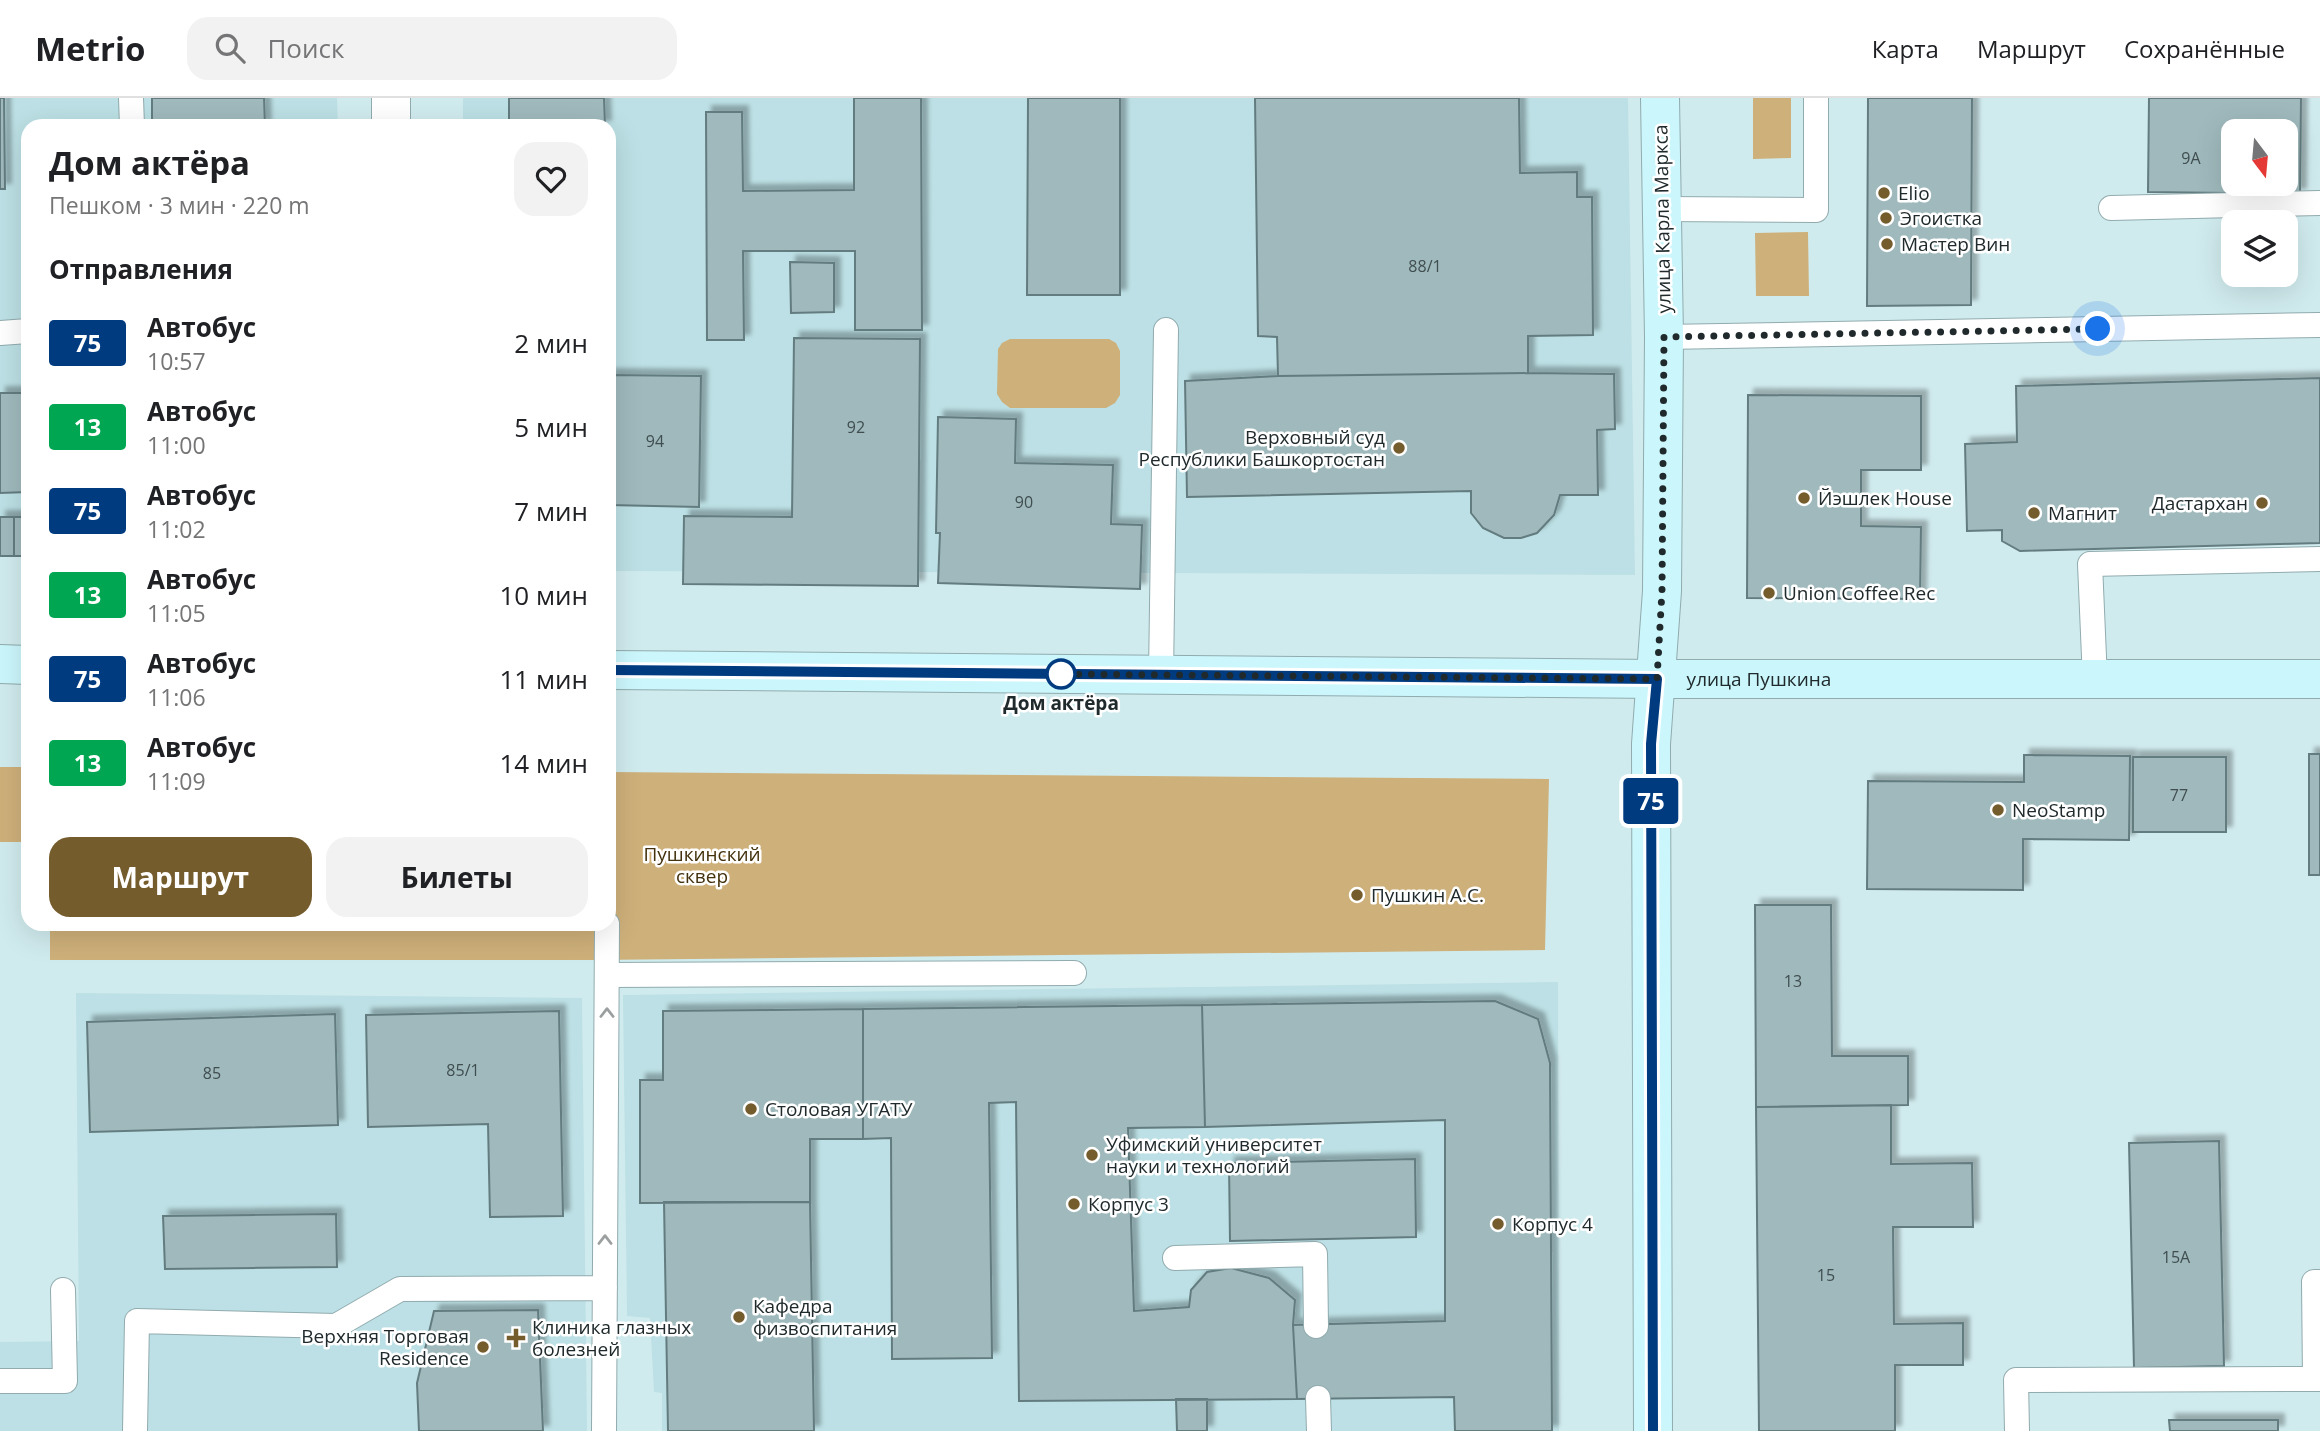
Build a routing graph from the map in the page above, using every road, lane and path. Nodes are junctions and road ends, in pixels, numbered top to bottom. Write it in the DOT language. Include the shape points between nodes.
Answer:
graph roads {
  1 [pos="131,98"];
  2 [pos="391,98"];
  3 [pos="1660,98"];
  4 [pos="1816,98"];
  5 [pos="132,119"];
  6 [pos="391,119"];
  7 [pos="2320,203"];
  8 [pos="2111,208"];
  9 [pos="1661,209"];
  10 [pos="2320,325"];
  11 [pos="1166,330"];
  12 [pos="21,332"];
  13 [pos="0,333"];
  14 [pos="1664,337"];
  15 [pos="2320,559"];
  16 [pos="0,664"];
  17 [pos="21,665"];
  18 [pos="616,670"];
  19 [pos="1161,674"];
  20 [pos="1657,679"];
  21 [pos="2320,679"];
  22 [pos="2095,680"];
  23 [pos="607,931"];
  24 [pos="1074,973"];
  25 [pos="607,975"];
  26 [pos="1175,1258"];
  27 [pos="2320,1282"];
  28 [pos="605,1288"];
  29 [pos="63,1290"];
  30 [pos="1316,1326"];
  31 [pos="2318,1379"];
  32 [pos="0,1381"];
  33 [pos="1318,1398"];
  34 [pos="135,1431"];
  35 [pos="604,1431"];
  36 [pos="1319,1431"];
  37 [pos="1653,1431"];
  38 [pos="2017,1431"];
  1 -- 5 [label="lane"];
  2 -- 6 [label="street"];
  3 -- 9 [label="main road, улица Карла Маркса"];
  4 -- 9 [label="lane" via="1815,210"];
  7 -- 8 [label="lane"];
  9 -- 14 [label="main road, улица Карла Маркса"];
  10 -- 14 [label="lane"];
  11 -- 19 [label="lane"];
  12 -- 13 [label="lane"];
  14 -- 20 [label="main road, улица Карла Маркса"];
  15 -- 22 [label="lane" via="2091,564"];
  16 -- 17 [label="main road"];
  18 -- 19 [label="main road, улица Пушкина"];
  19 -- 20 [label="main road, улица Пушкина"];
  20 -- 22 [label="main road, улица Пушкина"];
  20 -- 37 [label="main road, улица Карла Маркса" via="1651,744"];
  21 -- 22 [label="main road, улица Пушкина"];
  23 -- 25 [label="lane"];
  24 -- 25 [label="lane"];
  28 -- 25 [label="lane, one-way"];
  26 -- 30 [label="lane" via="1315,1254"];
  27 -- 31 [label="lane" via="2314,1282"];
  28 -- 34 [label="lane" via="400,1289 336,1326 137,1321"];
  28 -- 35 [label="lane"];
  29 -- 32 [label="lane" via="65,1381"];
  31 -- 38 [label="lane" via="2017,1380"];
  33 -- 36 [label="lane"];
}
